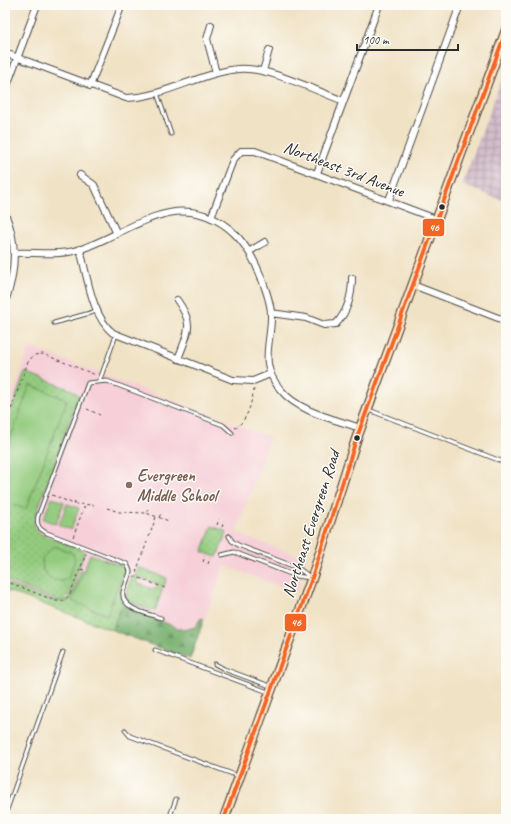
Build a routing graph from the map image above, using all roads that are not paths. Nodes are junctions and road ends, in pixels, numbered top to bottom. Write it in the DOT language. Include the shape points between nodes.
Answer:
graph roads {
  1 [pos="37,5"];
  2 [pos="122,5"];
  3 [pos="379,5"];
  4 [pos="460,5"];
  5 [pos="211,25"];
  6 [pos="506,31"];
  7 [pos="269,50"];
  8 [pos="5,53"];
  9 [pos="18,58"];
  10 [pos="263,71"];
  11 [pos="216,73"];
  12 [pos="90,86"];
  13 [pos="5,91"];
  14 [pos="157,93"];
  15 [pos="344,101"];
  16 [pos="171,134"];
  17 [pos="317,173"];
  18 [pos="80,175"];
  19 [pos="389,200"];
  20 [pos="5,214"];
  21 [pos="211,218"];
  22 [pos="436,219"];
  23 [pos="117,234"];
  24 [pos="265,242"];
  25 [pos="80,249"];
  26 [pos="250,252"];
  27 [pos="15,253"];
  28 [pos="352,278"];
  29 [pos="413,285"];
  30 [pos="177,300"];
  31 [pos="5,302"];
  32 [pos="97,311"];
  33 [pos="271,313"];
  34 [pos="506,320"];
  35 [pos="54,323"];
  36 [pos="116,335"];
  37 [pos="178,359"];
  38 [pos="270,374"];
  39 [pos="99,382"];
  40 [pos="367,409"];
  41 [pos="360,428"];
  42 [pos="232,433"];
  43 [pos="506,463"];
  44 [pos="229,536"];
  45 [pos="222,555"];
  46 [pos="312,578"];
  47 [pos="161,618"];
  48 [pos="155,650"];
  49 [pos="63,652"];
  50 [pos="215,664"];
  51 [pos="271,689"];
  52 [pos="125,730"];
  53 [pos="240,776"];
  54 [pos="176,799"];
  55 [pos="5,815"];
  56 [pos="169,819"];
  57 [pos="224,819"];
  1 -- 9 [label="street"];
  2 -- 12 [label="street"];
  3 -- 15 [label="street"];
  4 -- 19 [label="street"];
  5 -- 11 [label="street" via="207,39"];
  6 -- 22 [label="main road, Northeast Evergreen Road"];
  7 -- 10 [label="street"];
  8 -- 9 [label="street"];
  9 -- 12 [label="street"];
  9 -- 13 [label="street"];
  10 -- 11 [label="street" via="240,69"];
  10 -- 15 [label="street"];
  11 -- 14 [label="street"];
  12 -- 14 [label="street" via="126,98 143,98"];
  14 -- 16 [label="lane"];
  15 -- 17 [label="street"];
  17 -- 19 [label="street, Northeast 3rd Avenue"];
  17 -- 21 [label="street, Northeast 3rd Avenue" via="255,151 241,151 232,160"];
  18 -- 23 [label="street" via="94,185"];
  19 -- 22 [label="street, Northeast 3rd Avenue"];
  20 -- 27 [label="street"];
  21 -- 23 [label="street" via="192,212 174,212 156,216"];
  21 -- 26 [label="street" via="231,230"];
  22 -- 29 [label="main road, Northeast Evergreen Road"];
  23 -- 25 [label="street"];
  24 -- 26 [label="street"];
  25 -- 27 [label="street" via="64,252"];
  25 -- 32 [label="street"];
  26 -- 33 [label="street" via="260,273"];
  27 -- 31 [label="street" via="13,273"];
  28 -- 33 [label="street" via="352,292 343,317 336,324 324,325 293,315"];
  29 -- 34 [label="street"];
  29 -- 40 [label="main road, Northeast Evergreen Road"];
  30 -- 37 [label="street" via="187,314 189,322"];
  32 -- 35 [label="lane"];
  32 -- 36 [label="street" via="103,324"];
  33 -- 38 [label="street" via="266,355"];
  36 -- 37 [label="street"];
  36 -- 39 [label="lane"];
  37 -- 38 [label="street" via="244,382"];
  38 -- 41 [label="street" via="280,390 304,408"];
  39 -- 42 [label="lane" via="107,381 223,425"];
  39 -- 47 [label="lane" via="88,383 37,524 47,533 127,564 130,571 123,594 125,602 131,607"];
  40 -- 41 [label="main road, Northeast Evergreen Road"];
  40 -- 43 [label="lane"];
  41 -- 46 [label="main road, Northeast Evergreen Road"];
  44 -- 46 [label="lane" via="236,544 298,568"];
  45 -- 46 [label="lane" via="234,552 296,576"];
  46 -- 51 [label="main road, Northeast Evergreen Road"];
  48 -- 51 [label="lane"];
  49 -- 55 [label="lane"];
  50 -- 51 [label="lane"];
  51 -- 53 [label="main road, Northeast Evergreen Road"];
  52 -- 53 [label="lane" via="130,736"];
  53 -- 57 [label="main road, Northeast Evergreen Road"];
  54 -- 56 [label="lane"];
}
